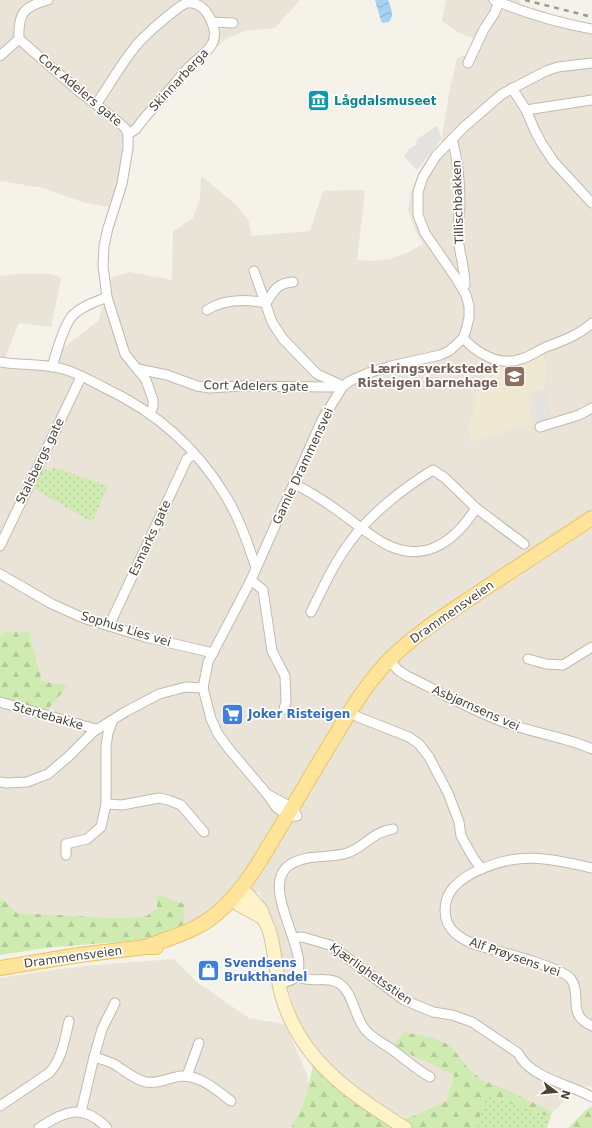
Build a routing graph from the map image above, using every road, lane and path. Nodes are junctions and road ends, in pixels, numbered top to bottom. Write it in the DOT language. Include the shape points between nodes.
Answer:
graph roads {
  1 [pos="48,0"];
  2 [pos="497,1"];
  3 [pos="212,22"];
  4 [pos="233,23"];
  5 [pos="592,28"];
  6 [pos="19,39"];
  7 [pos="0,56"];
  8 [pos="468,63"];
  9 [pos="592,63"];
  10 [pos="512,88"];
  11 [pos="592,100"];
  12 [pos="97,104"];
  13 [pos="526,110"];
  14 [pos="128,134"];
  15 [pos="452,139"];
  16 [pos="592,203"];
  17 [pos="254,272"];
  18 [pos="293,282"];
  19 [pos="462,288"];
  20 [pos="107,297"];
  21 [pos="266,303"];
  22 [pos="207,310"];
  23 [pos="592,323"];
  24 [pos="463,338"];
  25 [pos="0,362"];
  26 [pos="52,367"];
  27 [pos="138,369"];
  28 [pos="81,376"];
  29 [pos="343,386"];
  30 [pos="592,408"];
  31 [pos="150,414"];
  32 [pos="540,427"];
  33 [pos="194,454"];
  34 [pos="440,463"];
  35 [pos="433,470"];
  36 [pos="294,484"];
  37 [pos="476,508"];
  38 [pos="592,518"];
  39 [pos="362,528"];
  40 [pos="524,544"];
  41 [pos="0,546"];
  42 [pos="256,568"];
  43 [pos="0,574"];
  44 [pos="251,580"];
  45 [pos="311,612"];
  46 [pos="109,626"];
  47 [pos="592,647"];
  48 [pos="213,653"];
  49 [pos="528,659"];
  50 [pos="389,660"];
  51 [pos="203,688"];
  52 [pos="0,702"];
  53 [pos="284,709"];
  54 [pos="349,712"];
  55 [pos="113,720"];
  56 [pos="96,730"];
  57 [pos="592,749"];
  58 [pos="0,782"];
  59 [pos="106,804"];
  60 [pos="292,813"];
  61 [pos="393,829"];
  62 [pos="204,832"];
  63 [pos="66,855"];
  64 [pos="482,868"];
  65 [pos="592,868"];
  66 [pos="241,897"];
  67 [pos="293,938"];
  68 [pos="0,968"];
  69 [pos="296,976"];
  70 [pos="278,982"];
  71 [pos="115,1004"];
  72 [pos="68,1021"];
  73 [pos="592,1026"];
  74 [pos="199,1043"];
  75 [pos="94,1057"];
  76 [pos="187,1076"];
  77 [pos="430,1077"];
  78 [pos="592,1096"];
  79 [pos="230,1100"];
  80 [pos="0,1106"];
  81 [pos="81,1112"];
  82 [pos="39,1128"];
  83 [pos="107,1128"];
  84 [pos="405,1128"];
  1 -- 6 [label="street" via="35,3 22,14 18,24"];
  2 -- 5 [label="street" via="536,15"];
  2 -- 8 [label="street" via="494,14"];
  3 -- 4 [label="street"];
  3 -- 12 [label="street" via="207,13 196,4 182,5 140,42"];
  3 -- 14 [label="street, Skinnarberga" via="214,36 206,52 190,66 136,129"];
  6 -- 7 [label="street"];
  6 -- 12 [label="street, Cort Adelers gate"];
  9 -- 10 [label="street" via="558,67"];
  10 -- 13 [label="street"];
  10 -- 15 [label="street"];
  11 -- 13 [label="street"];
  12 -- 14 [label="street, Cort Adelers gate" via="125,128"];
  13 -- 16 [label="street" via="535,131 554,162"];
  14 -- 20 [label="street, Cort Adelers gate" via="122,184 104,246 103,266"];
  15 -- 19 [label="street, Tillischbakken" via="459,182 458,235 466,284"];
  15 -- 19 [label="street" via="436,156 423,177 417,206 425,233"];
  17 -- 21 [label="street"];
  18 -- 21 [label="street" via="278,286"];
  19 -- 24 [label="street" via="469,306 469,318"];
  20 -- 26 [label="street" via="72,316"];
  20 -- 27 [label="street, Cort Adelers gate" via="125,354"];
  21 -- 22 [label="street" via="224,302"];
  21 -- 29 [label="street" via="272,322 283,339 317,374"];
  23 -- 24 [label="street" via="573,336 521,360 503,361 486,357"];
  24 -- 29 [label="street, Gamle Drammensvei" via="440,355 368,373"];
  25 -- 26 [label="street"];
  26 -- 28 [label="street"];
  27 -- 29 [label="street, Cort Adelers gate" via="210,388"];
  27 -- 31 [label="street" via="146,380 153,400"];
  28 -- 31 [label="street" via="122,396"];
  28 -- 41 [label="street, Stalsbergs gate"];
  29 -- 36 [label="street, Gamle Drammensvei" via="322,420"];
  30 -- 32 [label="street"];
  31 -- 33 [label="street" via="175,434"];
  33 -- 42 [label="street" via="226,496"];
  33 -- 46 [label="street, Esmarks gate" via="187,459"];
  34 -- 35 [label="street"];
  35 -- 37 [label="street" via="446,478"];
  35 -- 39 [label="street" via="412,483"];
  36 -- 39 [label="street"];
  36 -- 42 [label="street, Gamle Drammensvei"];
  37 -- 39 [label="street" via="449,540 424,551 404,552 391,547"];
  37 -- 40 [label="street"];
  38 -- 50 [label="main road, Drammensveien" via="427,628"];
  39 -- 45 [label="street" via="334,567"];
  42 -- 44 [label="street, Gamle Drammensvei"];
  43 -- 46 [label="street, Sophus Lies vei" via="52,604"];
  44 -- 48 [label="street, Gamle Drammensvei"];
  44 -- 53 [label="street" via="264,590 272,651 285,676"];
  46 -- 48 [label="street, Sophus Lies vei"];
  47 -- 49 [label="street" via="563,665 556,666"];
  48 -- 51 [label="street, Gamle Drammensvei" via="208,662"];
  50 -- 54 [label="main road, Drammensveien" via="364,689"];
  50 -- 57 [label="street, Asbjørnsens vei" via="407,676 501,721"];
  51 -- 55 [label="street, Stertebakke" via="186,687 159,694"];
  51 -- 60 [label="street, Gamle Drammensvei" via="211,718 228,749 267,794"];
  52 -- 56 [label="street, Stertebakke"];
  54 -- 60 [label="main road, Drammensveien" via="323,753"];
  54 -- 64 [label="street" via="409,737 419,744 448,793 459,822 461,836"];
  55 -- 56 [label="street, Stertebakke"];
  55 -- 59 [label="street" via="106,746"];
  56 -- 58 [label="street, Stertebakke" via="48,774 27,782"];
  59 -- 62 [label="street" via="122,805 159,798 168,800 181,805"];
  59 -- 63 [label="street" via="101,827 87,838 66,844"];
  60 -- 66 [label="main road, Drammensveien" via="254,871"];
  61 -- 67 [label="street" via="377,834 348,852 306,858 285,870 280,880 280,893"];
  64 -- 65 [label="street, Alf Prøysens vei" via="510,860 531,858"];
  64 -- 73 [label="street, Alf Prøysens vei" via="457,884 450,893 445,910 449,926 464,940 554,968 568,976 575,988 580,1019"];
  66 -- 68 [label="main road, Drammensveien" via="203,924 177,937 146,947"];
  66 -- 70 [label="main road" via="265,919 270,932"];
  67 -- 69 [label="street" via="299,963"];
  67 -- 78 [label="street, Kjærlighetsstien" via="330,945 404,1000 433,1012 472,1022 518,1053 521,1060 539,1074"];
  69 -- 70 [label="street" via="291,980"];
  69 -- 77 [label="street" via="307,980 334,981 342,985 368,1034"];
  70 -- 84 [label="main road" via="294,1028 321,1066 358,1097"];
  71 -- 75 [label="street" via="102,1029"];
  72 -- 80 [label="street" via="66,1037 54,1068"];
  74 -- 76 [label="street"];
  75 -- 76 [label="street" via="146,1082"];
  75 -- 81 [label="street"];
  76 -- 79 [label="street" via="201,1080"];
  81 -- 82 [label="street" via="62,1114"];
  81 -- 83 [label="street" via="92,1116"];
}
